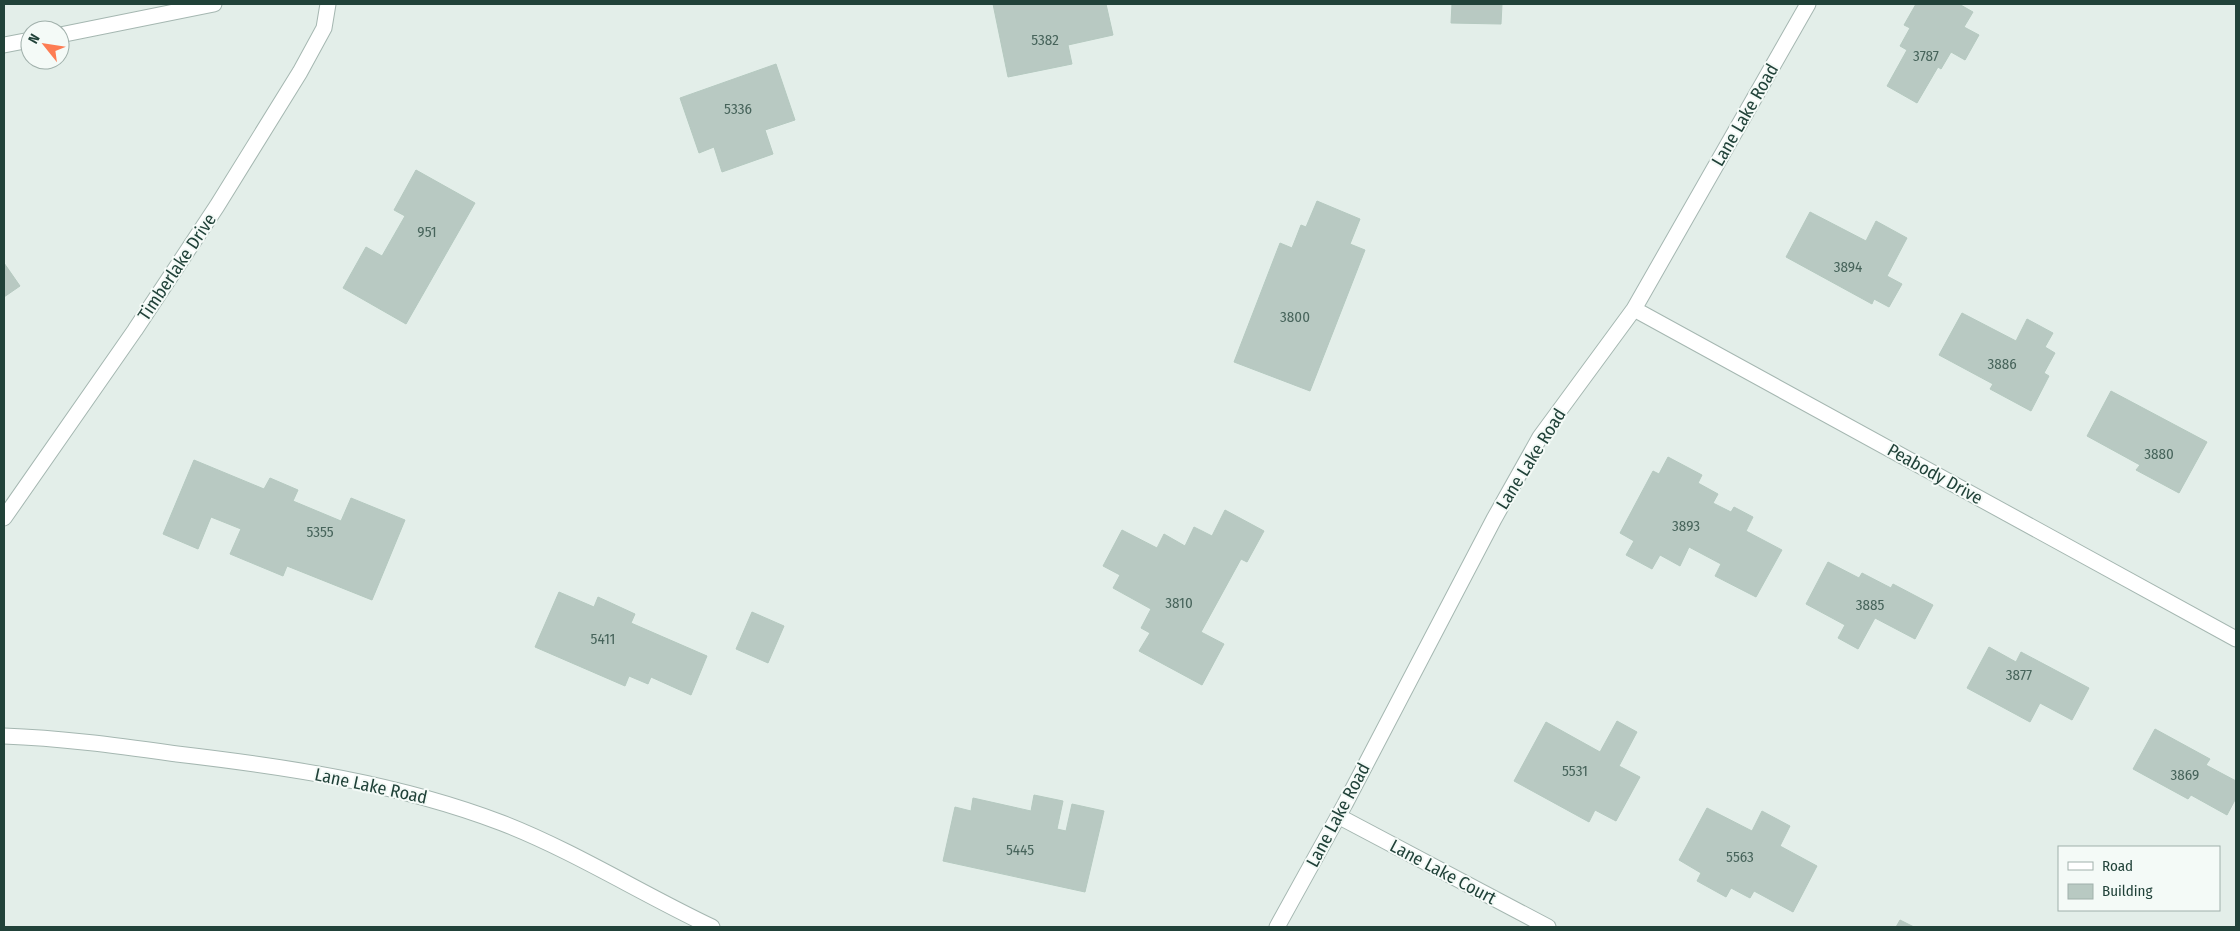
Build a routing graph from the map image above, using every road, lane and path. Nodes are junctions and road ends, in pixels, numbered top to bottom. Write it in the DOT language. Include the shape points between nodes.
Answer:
graph roads {
  1 [pos="214,4"];
  2 [pos="328,4"];
  3 [pos="1808,4"];
  4 [pos="70,33"];
  5 [pos="20,42"];
  6 [pos="4,45"];
  7 [pos="1634,309"];
  8 [pos="4,518"];
  9 [pos="2236,639"];
  10 [pos="4,736"];
  11 [pos="1338,816"];
  12 [pos="712,927"];
  13 [pos="1277,927"];
  14 [pos="1548,927"];
  1 -- 4 [label="street"];
  2 -- 8 [label="street, Timberlake Drive" via="324,28 300,72 217,206 130,338"];
  3 -- 7 [label="street, Lane Lake Road"];
  5 -- 6 [label="street"];
  7 -- 9 [label="street, Peabody Drive"];
  7 -- 11 [label="street, Lane Lake Road" via="1540,437"];
  10 -- 12 [label="street, Lane Lake Road" via="94,743 253,763 373,784 424,797 503,824"];
  11 -- 13 [label="street, Lane Lake Road"];
  11 -- 14 [label="street, Lane Lake Court"];
}
